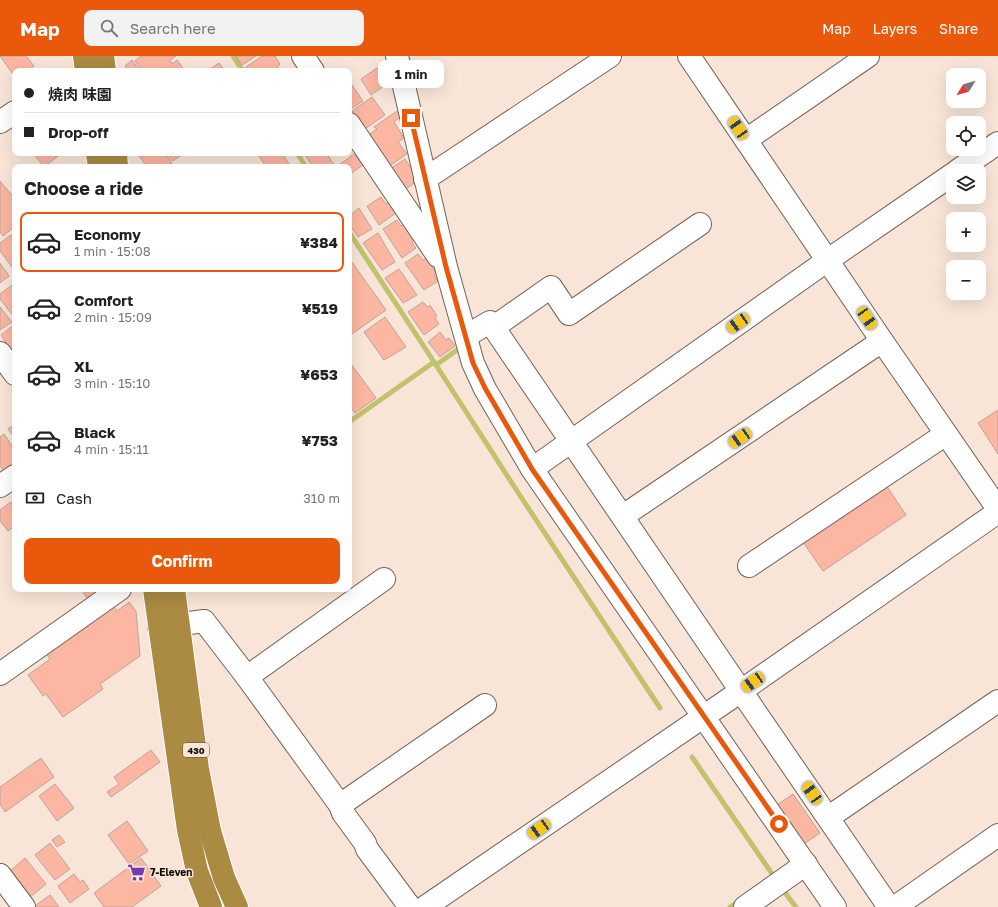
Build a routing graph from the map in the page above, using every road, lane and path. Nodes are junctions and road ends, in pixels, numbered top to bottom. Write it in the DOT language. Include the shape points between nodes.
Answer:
graph roads {
  1 [pos="303,56"];
  2 [pos="397,56"];
  3 [pos="610,56"];
  4 [pos="689,56"];
  5 [pos="868,56"];
  6 [pos="88,62"];
  7 [pos="99,68"];
  8 [pos="311,68"];
  9 [pos="12,114"];
  10 [pos="0,122"];
  11 [pos="352,128"];
  12 [pos="746,140"];
  13 [pos="998,143"];
  14 [pos="967,164"];
  15 [pos="425,179"];
  16 [pos="946,179"];
  17 [pos="700,224"];
  18 [pos="828,260"];
  19 [pos="446,267"];
  20 [pos="494,327"];
  21 [pos="466,336"];
  22 [pos="882,341"];
  23 [pos="0,353"];
  24 [pos="12,370"];
  25 [pos="946,434"];
  26 [pos="566,440"];
  27 [pos="532,469"];
  28 [pos="12,478"];
  29 [pos="0,486"];
  30 [pos="998,509"];
  31 [pos="998,512"];
  32 [pos="623,516"];
  33 [pos="749,566"];
  34 [pos="384,579"];
  35 [pos="116,592"];
  36 [pos="155,592"];
  37 [pos="174,592"];
  38 [pos="169,625"];
  39 [pos="0,674"];
  40 [pos="248,677"];
  41 [pos="741,691"];
  42 [pos="998,701"];
  43 [pos="485,705"];
  44 [pos="703,717"];
  45 [pos="340,805"];
  46 [pos="829,817"];
  47 [pos="998,835"];
  48 [pos="806,864"];
  49 [pos="0,875"];
  50 [pos="24,907"];
  51 [pos="211,907"];
  52 [pos="237,907"];
  53 [pos="410,907"];
  54 [pos="425,907"];
  55 [pos="745,907"];
  56 [pos="835,907"];
  57 [pos="889,907"];
  58 [pos="894,907"];
  1 -- 8 [label="street"];
  2 -- 15 [label="street"];
  3 -- 15 [label="street"];
  4 -- 12 [label="street"];
  5 -- 12 [label="street"];
  6 -- 7 [label="highway"];
  9 -- 10 [label="street"];
  11 -- 19 [label="street"];
  12 -- 18 [label="street"];
  13 -- 14 [label="street"];
  15 -- 19 [label="street"];
  16 -- 18 [label="street"];
  17 -- 20 [label="street" via="569,314 550,287"];
  18 -- 22 [label="street"];
  18 -- 26 [label="street"];
  19 -- 21 [label="street"];
  20 -- 21 [label="street" via="490,322"];
  20 -- 26 [label="street"];
  21 -- 27 [label="street" via="473,363 485,388"];
  22 -- 25 [label="street"];
  22 -- 32 [label="street"];
  23 -- 24 [label="street"];
  25 -- 30 [label="street"];
  25 -- 33 [label="street"];
  26 -- 27 [label="street"];
  26 -- 32 [label="street"];
  27 -- 44 [label="street"];
  28 -- 29 [label="street"];
  31 -- 41 [label="street"];
  32 -- 41 [label="street"];
  34 -- 40 [label="street"];
  35 -- 39 [label="street"];
  36 -- 38 [label="highway, 430"];
  37 -- 38 [label="highway, 430"];
  38 -- 40 [label="street" via="204,621"];
  38 -- 51 [label="highway, 430" via="188,830 197,871"];
  38 -- 52 [label="highway, 430" via="210,831 224,878"];
  40 -- 45 [label="street"];
  41 -- 44 [label="street"];
  41 -- 46 [label="street"];
  42 -- 46 [label="street"];
  43 -- 45 [label="street"];
  44 -- 48 [label="street"];
  44 -- 54 [label="street"];
  45 -- 53 [label="street" via="367,848"];
  46 -- 57 [label="street"];
  47 -- 58 [label="street"];
  48 -- 55 [label="street"];
  48 -- 56 [label="street"];
  49 -- 50 [label="street"];
}
